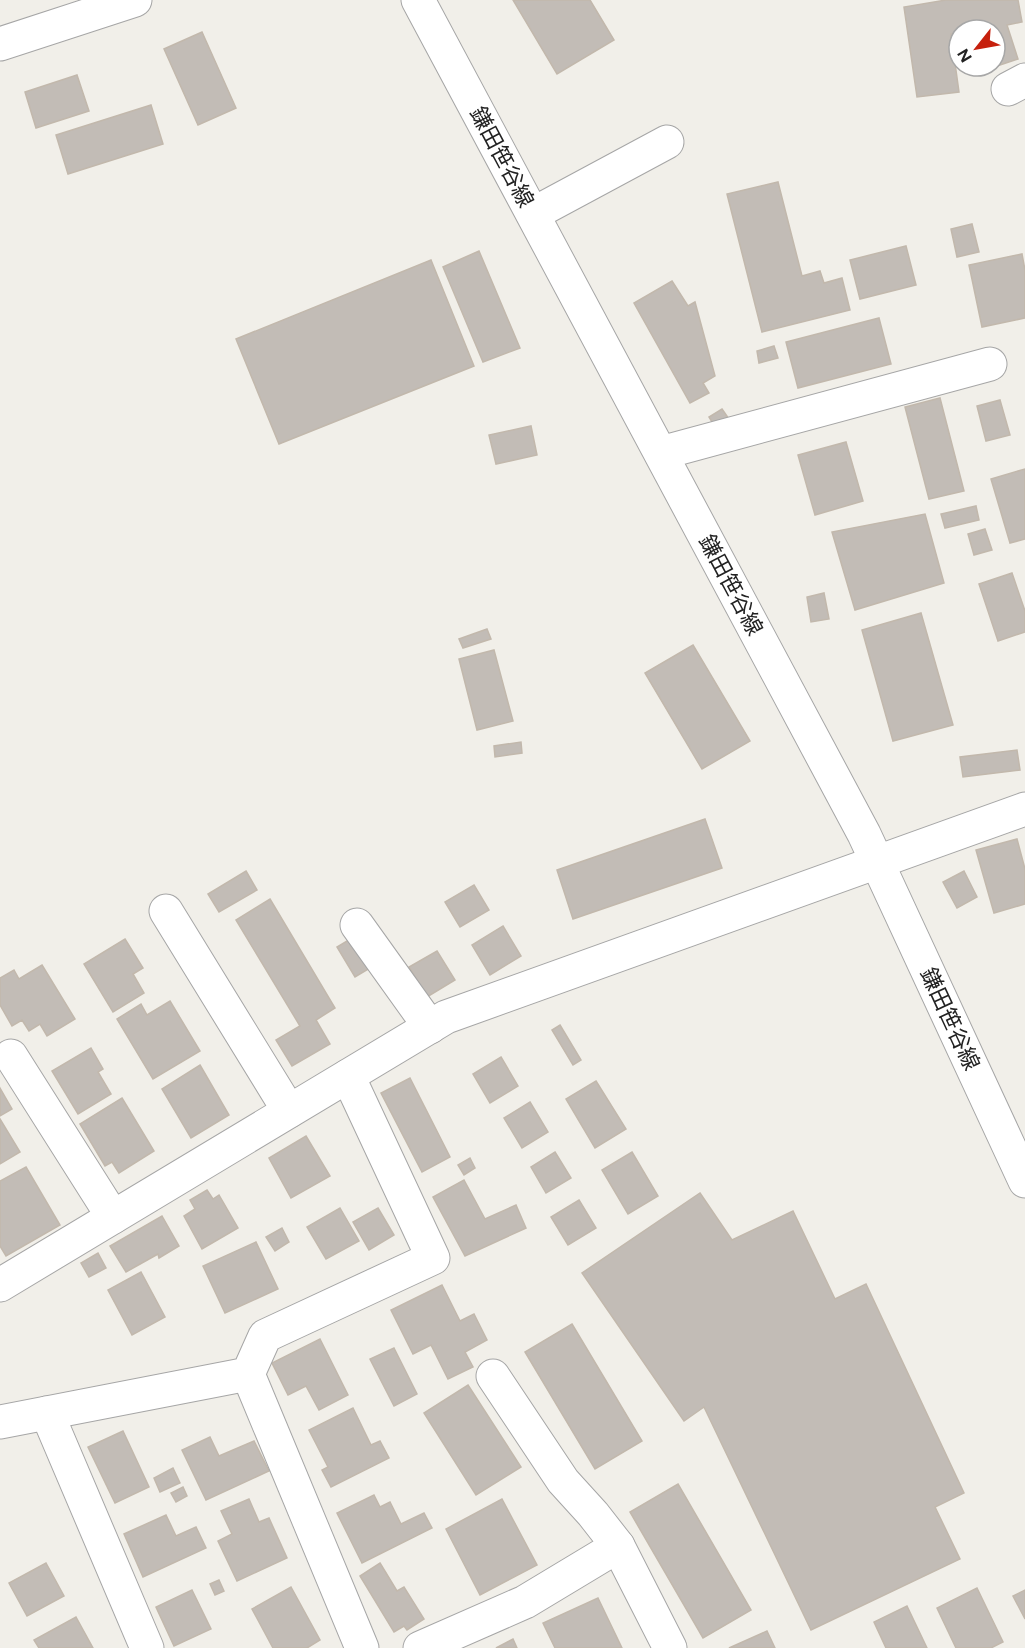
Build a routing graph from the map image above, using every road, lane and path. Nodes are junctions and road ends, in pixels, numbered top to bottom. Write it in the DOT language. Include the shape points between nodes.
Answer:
graph roads {
  1 [pos="135,0"];
  2 [pos="418,0"];
  3 [pos="0,44"];
  4 [pos="667,142"];
  5 [pos="533,214"];
  6 [pos="990,364"];
  7 [pos="661,453"];
  8 [pos="1025,809"];
  9 [pos="877,861"];
  10 [pos="166,911"];
  11 [pos="357,925"];
  12 [pos="430,1027"];
  13 [pos="11,1056"];
  14 [pos="348,1076"];
  15 [pos="289,1111"];
  16 [pos="1025,1180"];
  17 [pos="113,1217"];
  18 [pos="0,1285"];
  19 [pos="248,1374"];
  20 [pos="493,1376"];
  21 [pos="47,1413"];
  22 [pos="0,1422"];
  23 [pos="618,1546"];
  24 [pos="147,1648"];
  25 [pos="362,1648"];
  26 [pos="420,1648"];
  27 [pos="670,1648"];
  1 -- 3 [label="street"];
  2 -- 5 [label="street, 鎌田笹谷線"];
  4 -- 5 [label="street"];
  5 -- 7 [label="street, 鎌田笹谷線"];
  6 -- 7 [label="street"];
  7 -- 9 [label="street, 鎌田笹谷線"];
  8 -- 9 [label="street"];
  9 -- 12 [label="street" via="446,1017"];
  9 -- 16 [label="street, 鎌田笹谷線"];
  10 -- 15 [label="street"];
  11 -- 12 [label="street"];
  12 -- 14 [label="street"];
  13 -- 17 [label="street"];
  14 -- 15 [label="street"];
  14 -- 19 [label="street" via="433,1258 265,1336"];
  15 -- 17 [label="street"];
  17 -- 18 [label="street"];
  19 -- 21 [label="street"];
  19 -- 25 [label="street"];
  20 -- 23 [label="street" via="562,1481"];
  21 -- 22 [label="street"];
  21 -- 24 [label="street"];
  23 -- 26 [label="street" via="525,1602"];
  23 -- 27 [label="street"];
}
